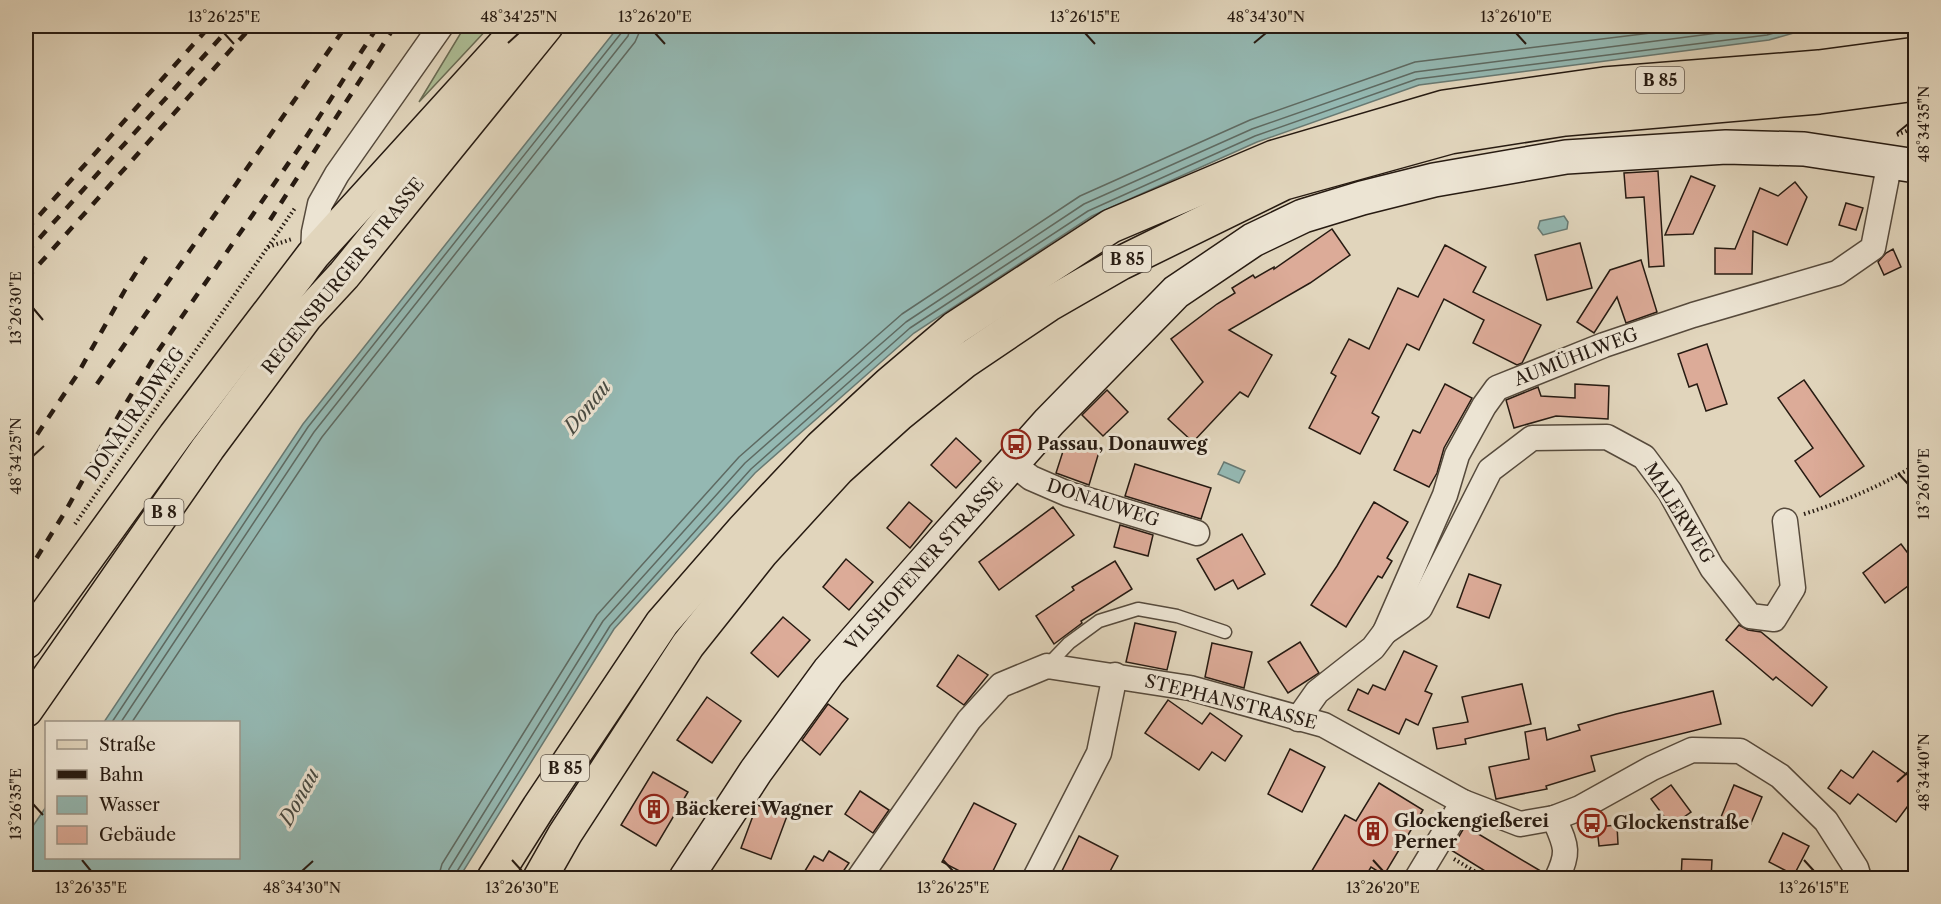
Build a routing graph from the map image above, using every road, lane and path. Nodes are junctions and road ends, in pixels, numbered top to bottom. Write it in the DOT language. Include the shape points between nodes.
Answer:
graph roads {
  1 [pos="441,26"];
  2 [pos="521,26"];
  3 [pos="546,26"];
  4 [pos="1916,54"];
  5 [pos="1916,84"];
  6 [pos="1916,127"];
  7 [pos="1900,154"];
  8 [pos="267,247"];
  9 [pos="313,255"];
  10 [pos="306,316"];
  11 [pos="1013,464"];
  12 [pos="1916,465"];
  13 [pos="1785,520"];
  14 [pos="72,530"];
  15 [pos="1197,533"];
  16 [pos="1225,632"];
  17 [pos="1385,632"];
  18 [pos="26,642"];
  19 [pos="1047,666"];
  20 [pos="1115,675"];
  21 [pos="26,710"];
  22 [pos="1298,719"];
  23 [pos="1463,802"];
  24 [pos="1554,818"];
  25 [pos="1435,848"];
  26 [pos="1862,875"];
  27 [pos="494,879"];
  28 [pos="540,879"];
  29 [pos="686,879"];
  30 [pos="859,879"];
  31 [pos="1035,879"];
  32 [pos="1417,879"];
  33 [pos="1486,879"];
  34 [pos="1557,879"];
  1 -- 9 [label="street" via="320,204"];
  2 -- 9 [label="main road, REGENSBURGER STRASSE / B 8"];
  3 -- 10 [label="main road, REGENSBURGER STRASSE / B 8" via="344,275"];
  4 -- 27 [label="main road, B 85" via="1819,67 1604,84 1444,107 1274,157 1111,226 955,328 821,447 662,623"];
  5 -- 28 [label="main road, B 85" via="1819,97 1565,119 1450,138 1284,183 1121,263 1048,305 965,361 898,416 838,469 762,552 688,645"];
  6 -- 7 [label="path"];
  7 -- 11 [label="street, VILSHOFENER STRASSE" via="1726,147 1566,157 1434,180 1303,216 1253,240 1176,292"];
  7 -- 17 [label="street, AUMÜHLWEG" via="1874,248 1837,273 1604,345 1497,388 1457,455 1445,495"];
  8 -- 14 [label="path, DONAURADWEG"];
  9 -- 10 [label="main road"];
  9 -- 18 [label="main road, REGENSBURGER STRASSE / B 8" via="175,436"];
  10 -- 21 [label="main road, REGENSBURGER STRASSE / B 8" via="208,448"];
  11 -- 15 [label="street, DONAUWEG" via="1031,478 1068,494"];
  11 -- 29 [label="street, VILSHOFENER STRASSE" via="829,671 756,771"];
  12 -- 13 [label="path" via="1843,502"];
  13 -- 17 [label="street, MALERWEG" via="1793,588 1774,619 1750,616 1712,568 1670,492 1644,457 1607,437 1532,438 1490,470 1420,608"];
  16 -- 19 [label="lane" via="1177,616 1138,609 1099,621"];
  17 -- 22 [label="street, AUMÜHLWEG" via="1374,648 1317,692"];
  19 -- 20 [label="street, STEPHANSTRASSE"];
  19 -- 30 [label="street, STEPHANSTRASSE" via="1001,685 969,720"];
  20 -- 22 [label="street, STEPHANSTRASSE" via="1190,688"];
  20 -- 31 [label="street" via="1099,753"];
  22 -- 23 [label="street, STEPHANSTRASSE" via="1324,725"];
  23 -- 24 [label="street, STEPHANSTRASSE" via="1520,824"];
  23 -- 25 [label="street"];
  24 -- 26 [label="street, STEPHANSTRASSE" via="1692,750 1740,751 1780,776 1826,821"];
  24 -- 34 [label="street" via="1566,858"];
  25 -- 32 [label="street"];
  25 -- 33 [label="path"];
}
